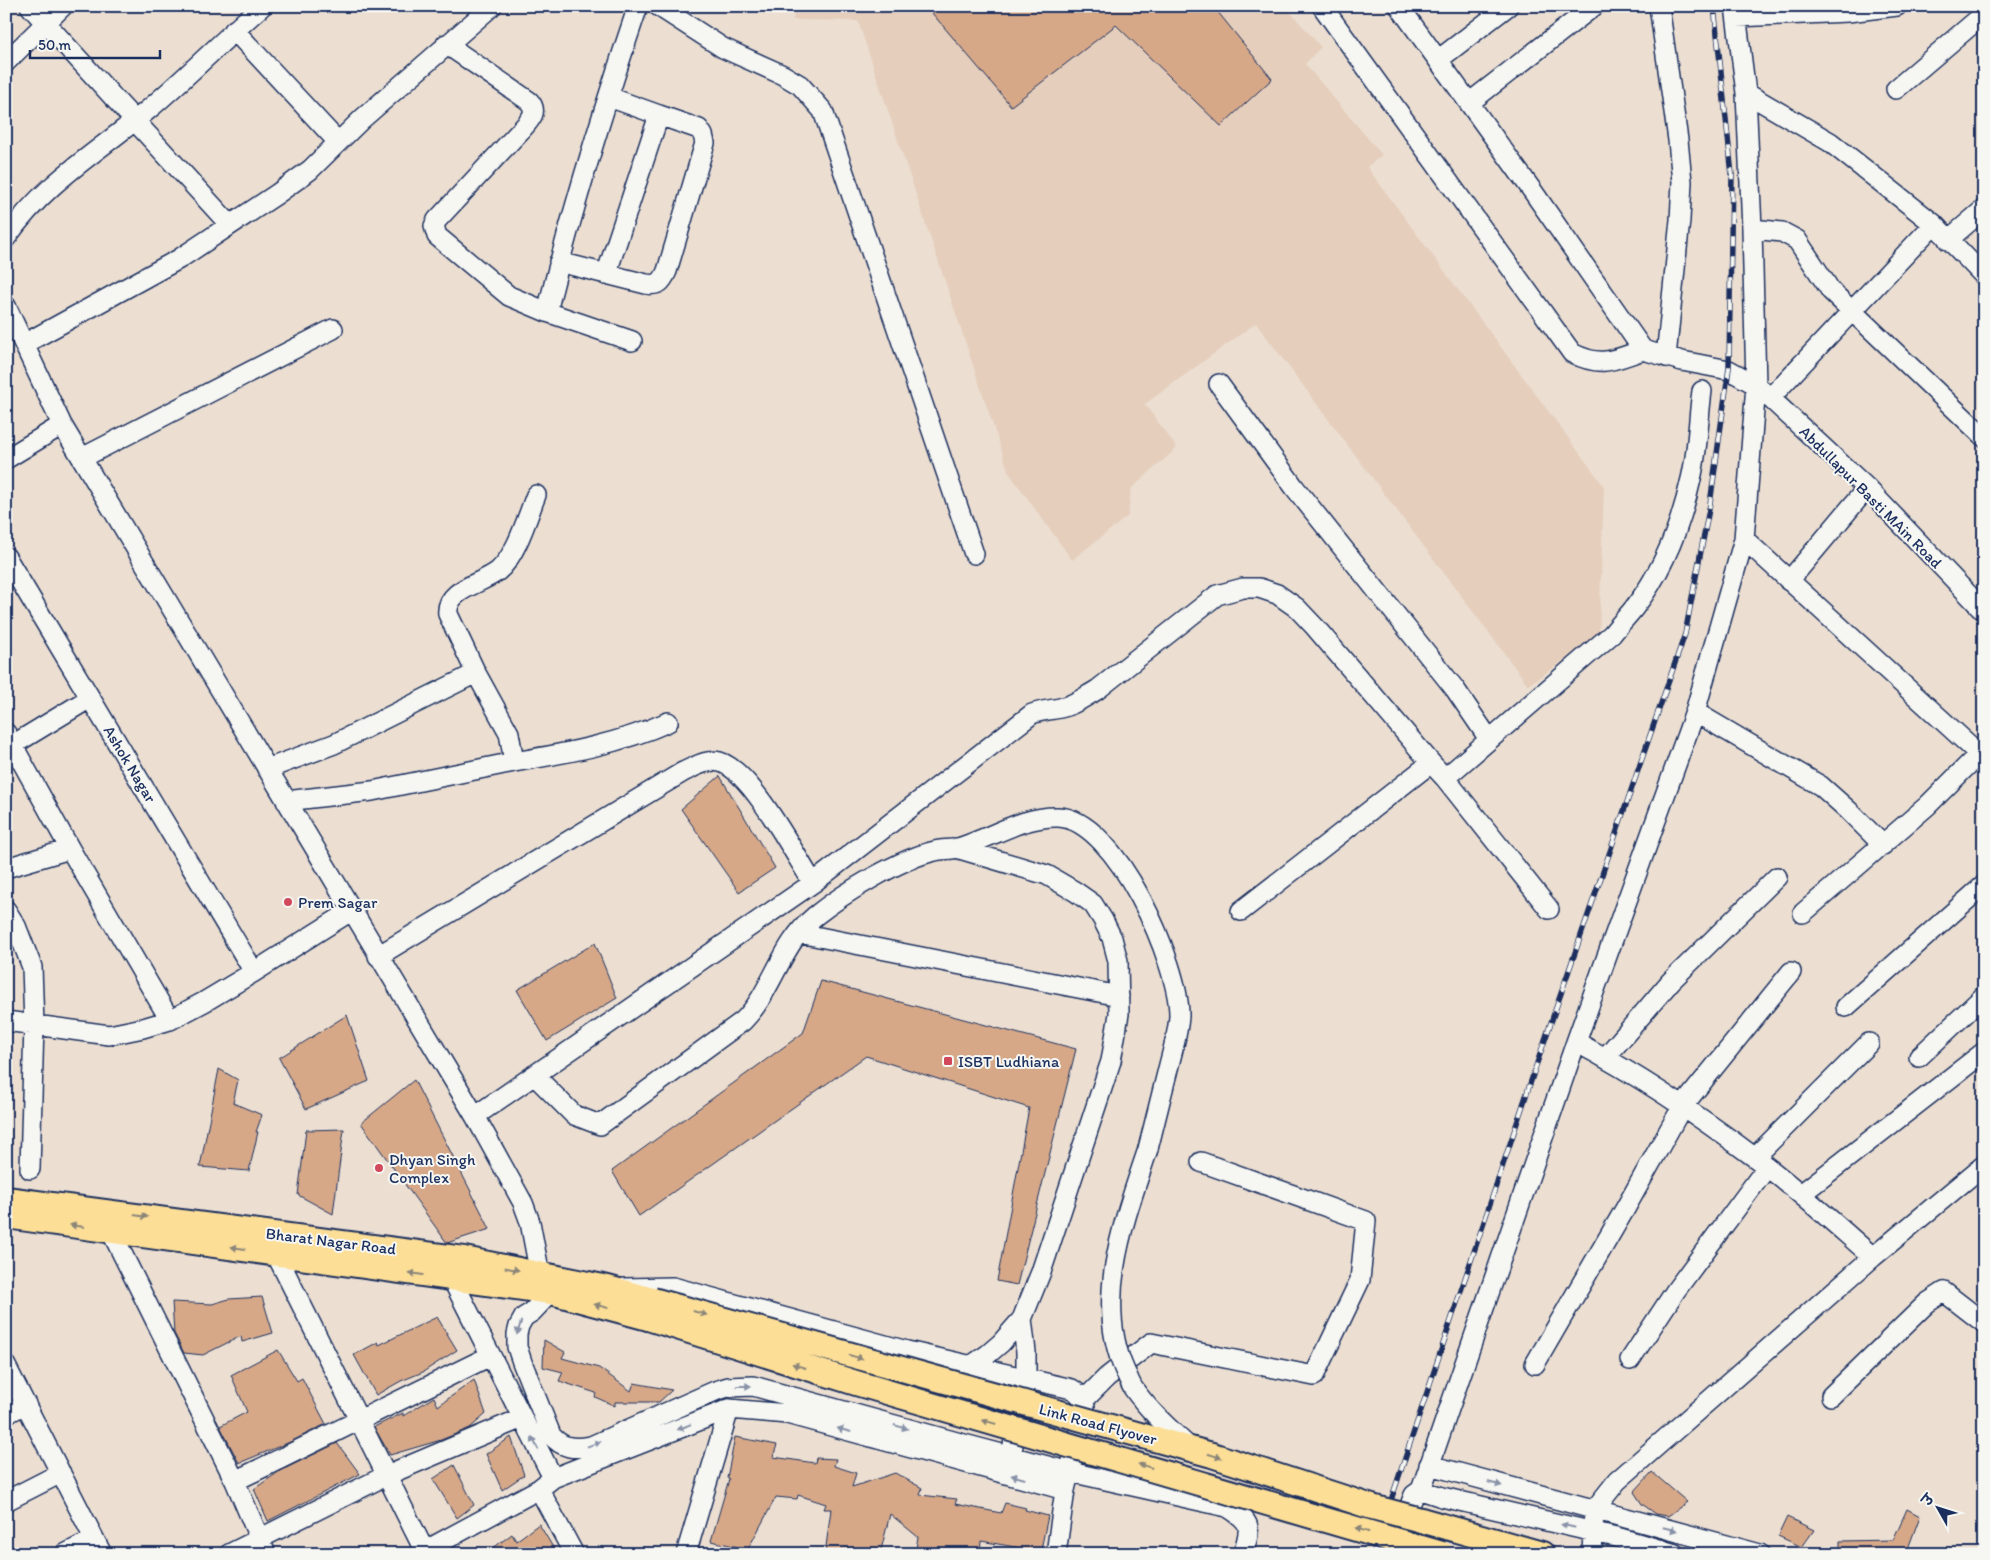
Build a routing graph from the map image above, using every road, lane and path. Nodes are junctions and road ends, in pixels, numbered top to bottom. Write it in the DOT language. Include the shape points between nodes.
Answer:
graph roads {
  1 [pos="30,6"];
  2 [pos="63,6"];
  3 [pos="262,6"];
  4 [pos="492,6"];
  5 [pos="638,6"];
  6 [pos="658,6"];
  7 [pos="1322,6"];
  8 [pos="1399,6"];
  9 [pos="1508,6"];
  10 [pos="1594,6"];
  11 [pos="1659,6"];
  12 [pos="1897,6"];
  13 [pos="1736,11"];
  14 [pos="1984,14"];
  15 [pos="46,23"];
  16 [pos="234,30"];
  17 [pos="446,44"];
  18 [pos="1438,60"];
  19 [pos="6,62"];
  20 [pos="1896,89"];
  21 [pos="1746,93"];
  22 [pos="609,97"];
  23 [pos="1469,103"];
  24 [pos="659,115"];
  25 [pos="136,120"];
  26 [pos="338,142"];
  27 [pos="1984,209"];
  28 [pos="1934,224"];
  29 [pos="230,226"];
  30 [pos="1752,229"];
  31 [pos="6,238"];
  32 [pos="1948,240"];
  33 [pos="559,262"];
  34 [pos="606,276"];
  35 [pos="1984,276"];
  36 [pos="6,306"];
  37 [pos="1852,311"];
  38 [pos="547,312"];
  39 [pos="333,329"];
  40 [pos="632,341"];
  41 [pos="24,344"];
  42 [pos="1643,350"];
  43 [pos="1666,358"];
  44 [pos="1219,384"];
  45 [pos="1756,385"];
  46 [pos="1702,392"];
  47 [pos="1770,398"];
  48 [pos="62,424"];
  49 [pos="1984,437"];
  50 [pos="82,458"];
  51 [pos="6,459"];
  52 [pos="1867,488"];
  53 [pos="536,495"];
  54 [pos="1744,539"];
  55 [pos="974,554"];
  56 [pos="6,556"];
  57 [pos="1789,581"];
  58 [pos="1984,611"];
  59 [pos="476,673"];
  60 [pos="90,698"];
  61 [pos="1695,712"];
  62 [pos="668,722"];
  63 [pos="1489,739"];
  64 [pos="9,742"];
  65 [pos="1981,752"];
  66 [pos="514,762"];
  67 [pos="1431,763"];
  68 [pos="267,769"];
  69 [pos="1445,778"];
  70 [pos="286,801"];
  71 [pos="1883,845"];
  72 [pos="956,848"];
  73 [pos="70,849"];
  74 [pos="6,868"];
  75 [pos="1777,877"];
  76 [pos="813,883"];
  77 [pos="1984,885"];
  78 [pos="1549,909"];
  79 [pos="6,910"];
  80 [pos="351,911"];
  81 [pos="1241,911"];
  82 [pos="1803,913"];
  83 [pos="799,933"];
  84 [pos="378,956"];
  85 [pos="254,972"];
  86 [pos="1791,972"];
  87 [pos="1119,996"];
  88 [pos="1984,996"];
  89 [pos="1846,1007"];
  90 [pos="170,1020"];
  91 [pos="6,1021"];
  92 [pos="34,1025"];
  93 [pos="1576,1042"];
  94 [pos="1869,1043"];
  95 [pos="1984,1052"];
  96 [pos="1919,1057"];
  97 [pos="1605,1058"];
  98 [pos="534,1075"];
  99 [pos="1682,1107"];
  100 [pos="475,1116"];
  101 [pos="1200,1162"];
  102 [pos="1761,1162"];
  103 [pos="1984,1165"];
  104 [pos="30,1169"];
  105 [pos="1801,1194"];
  106 [pos="6,1198"];
  107 [pos="6,1216"];
  108 [pos="111,1231"];
  109 [pos="276,1254"];
  110 [pos="1874,1257"];
  111 [pos="452,1279"];
  112 [pos="545,1284"];
  113 [pos="608,1288"];
  114 [pos="650,1309"];
  115 [pos="1022,1319"];
  116 [pos="1984,1323"];
  117 [pos="490,1356"];
  118 [pos="1630,1360"];
  119 [pos="1535,1364"];
  120 [pos="972,1365"];
  121 [pos="6,1366"];
  122 [pos="1026,1377"];
  123 [pos="1831,1396"];
  124 [pos="1084,1400"];
  125 [pos="26,1404"];
  126 [pos="729,1409"];
  127 [pos="6,1414"];
  128 [pos="522,1418"];
  129 [pos="357,1421"];
  130 [pos="1191,1449"];
  131 [pos="1010,1456"];
  132 [pos="1429,1465"];
  133 [pos="1070,1472"];
  134 [pos="61,1473"];
  135 [pos="387,1475"];
  136 [pos="235,1481"];
  137 [pos="546,1484"];
  138 [pos="1065,1490"];
  139 [pos="1421,1490"];
  140 [pos="6,1501"];
  141 [pos="1594,1510"];
  142 [pos="1593,1532"];
  143 [pos="98,1546"];
  144 [pos="263,1546"];
  145 [pos="423,1553"];
  146 [pos="65,1554"];
  147 [pos="229,1554"];
  148 [pos="574,1554"];
  149 [pos="686,1554"];
  150 [pos="1056,1554"];
  151 [pos="1243,1554"];
  152 [pos="1391,1554"];
  153 [pos="1442,1554"];
  154 [pos="1542,1554"];
  155 [pos="1592,1554"];
  156 [pos="1675,1554"];
  157 [pos="1760,1554"];
  1 -- 15 [label="street"];
  2 -- 15 [label="street"];
  3 -- 16 [label="street"];
  4 -- 17 [label="street"];
  5 -- 22 [label="street"];
  6 -- 55 [label="street" via="723,48 800,85 823,111"];
  7 -- 42 [label="street" via="1572,353 1588,361 1599,362"];
  8 -- 18 [label="street"];
  9 -- 18 [label="street"];
  10 -- 23 [label="street"];
  11 -- 43 [label="street" via="1682,182"];
  12 -- 13 [label="street" via="1848,12"];
  13 -- 21 [label="street"];
  14 -- 20 [label="street"];
  15 -- 19 [label="street"];
  15 -- 25 [label="street"];
  16 -- 25 [label="street" via="186,78"];
  16 -- 26 [label="street"];
  17 -- 26 [label="street"];
  17 -- 38 [label="street" via="529,102 534,111 522,129 437,220 434,231 509,296"];
  18 -- 23 [label="street"];
  21 -- 28 [label="street" via="1830,142"];
  21 -- 30 [label="street"];
  22 -- 24 [label="street"];
  22 -- 33 [label="street"];
  23 -- 42 [label="street"];
  24 -- 34 [label="street"];
  24 -- 34 [label="street" via="699,129 705,143 667,271 661,283 655,286"];
  25 -- 29 [label="street"];
  25 -- 31 [label="street" via="51,186 20,218"];
  26 -- 29 [label="street" via="310,170"];
  27 -- 32 [label="street"];
  28 -- 32 [label="street"];
  28 -- 37 [label="street"];
  29 -- 41 [label="street" via="179,259"];
  30 -- 37 [label="street" via="1782,232 1797,240 1831,290"];
  30 -- 45 [label="street"];
  32 -- 35 [label="street"];
  33 -- 34 [label="street"];
  33 -- 38 [label="street"];
  36 -- 41 [label="street"];
  37 -- 47 [label="street"];
  37 -- 49 [label="street"];
  38 -- 40 [label="street"];
  39 -- 50 [label="street"];
  41 -- 48 [label="street"];
  42 -- 43 [label="street, Abdullapur Basti MAin Road"];
  43 -- 45 [label="street, Abdullapur Basti MAin Road" via="1729,370"];
  44 -- 63 [label="street"];
  45 -- 47 [label="street, Abdullapur Basti MAin Road"];
  45 -- 54 [label="street"];
  46 -- 63 [label="street" via="1692,478 1675,533 1648,586 1612,634"];
  47 -- 52 [label="street, Abdullapur Basti MAin Road"];
  48 -- 50 [label="street"];
  48 -- 51 [label="street"];
  50 -- 68 [label="street"];
  52 -- 57 [label="street"];
  52 -- 58 [label="street, Abdullapur Basti MAin Road"];
  53 -- 59 [label="street" via="507,562 489,578 460,592 447,608"];
  54 -- 57 [label="street"];
  54 -- 61 [label="street"];
  56 -- 60 [label="street, Ashok Nagar"];
  57 -- 65 [label="street"];
  59 -- 66 [label="street" via="509,733"];
  59 -- 68 [label="street" via="334,744"];
  60 -- 64 [label="street"];
  60 -- 85 [label="street, Ashok Nagar"];
  61 -- 71 [label="street" via="1821,786"];
  61 -- 93 [label="street"];
  62 -- 66 [label="street" via="622,740"];
  63 -- 69 [label="street"];
  64 -- 73 [label="street"];
  65 -- 71 [label="street"];
  66 -- 70 [label="street" via="372,791"];
  67 -- 69 [label="street"];
  67 -- 76 [label="street" via="1297,608 1276,594 1259,588 1243,588 1217,595 1097,690 1063,708 1032,714"];
  67 -- 81 [label="street"];
  68 -- 70 [label="street"];
  69 -- 78 [label="street"];
  70 -- 80 [label="street"];
  71 -- 82 [label="street"];
  72 -- 83 [label="street" via="934,851 876,877 814,917"];
  72 -- 87 [label="street" via="1047,875 1093,904 1112,938 1118,961"];
  72 -- 130 [label="street, bridge" via="1030,820 1059,817 1075,821 1095,833 1114,854 1162,942 1176,991 1179,1016 1148,1149 1114,1266 1111,1313 1118,1356 1132,1388"];
  73 -- 74 [label="street"];
  73 -- 90 [label="street"];
  75 -- 97 [label="street" via="1671,981"];
  76 -- 84 [label="street" via="762,802 744,780 720,762 706,762 683,772"];
  76 -- 98 [label="street"];
  77 -- 89 [label="street"];
  79 -- 92 [label="street" via="32,967"];
  80 -- 84 [label="street"];
  80 -- 85 [label="street"];
  83 -- 87 [label="street"];
  83 -- 98 [label="street" via="784,953 757,1004 743,1021 600,1126 574,1115"];
  84 -- 100 [label="street"];
  85 -- 90 [label="street"];
  86 -- 99 [label="street"];
  87 -- 115 [label="street" via="1110,1061 1041,1272"];
  88 -- 96 [label="street"];
  90 -- 92 [label="street" via="109,1035"];
  91 -- 92 [label="street"];
  92 -- 104 [label="street"];
  93 -- 97 [label="street"];
  93 -- 132 [label="street"];
  94 -- 102 [label="street"];
  95 -- 105 [label="street"];
  97 -- 99 [label="street"];
  98 -- 100 [label="street"];
  99 -- 102 [label="street"];
  99 -- 119 [label="street"];
  100 -- 112 [label="street" via="523,1203"];
  101 -- 124 [label="street" via="1366,1221 1360,1280 1314,1376 1151,1343 1107,1377"];
  102 -- 105 [label="street"];
  102 -- 118 [label="street"];
  103 -- 110 [label="street"];
  105 -- 110 [label="street"];
  106 -- 112 [label="main road, Bharat Nagar Road, one-way" via="464,1259"];
  108 -- 107 [label="main road, Bharat Nagar Road, one-way"];
  109 -- 108 [label="main road, Bharat Nagar Road, one-way"];
  108 -- 136 [label="street"];
  111 -- 109 [label="main road, Bharat Nagar Road, one-way"];
  109 -- 129 [label="street"];
  110 -- 141 [label="street" via="1617,1481"];
  111 -- 112 [label="main road, Bharat Nagar Road"];
  111 -- 117 [label="street"];
  112 -- 113 [label="main road, Bharat Nagar Road"];
  114 -- 112 [label="main road, Bharat Nagar Road, one-way"];
  112 -- 131 [label="street, one-way" via="520,1322 517,1347 551,1435 555,1441 569,1448 591,1446 715,1391 746,1385"];
  113 -- 114 [label="main road, Bharat Nagar Road"];
  113 -- 120 [label="street" via="673,1287 907,1351"];
  114 -- 130 [label="main road, Link Road Flyover, one-way, bridge"];
  153 -- 114 [label="main road, Link Road Flyover, one-way, bridge" via="856,1383"];
  115 -- 120 [label="street" via="1001,1343"];
  115 -- 122 [label="street"];
  116 -- 123 [label="street" via="1944,1292 1927,1303"];
  117 -- 128 [label="street"];
  117 -- 129 [label="street"];
  120 -- 122 [label="street"];
  121 -- 125 [label="street"];
  122 -- 124 [label="street" via="1072,1389"];
  122 -- 131 [label="street"];
  124 -- 133 [label="street"];
  125 -- 127 [label="street"];
  125 -- 134 [label="street"];
  126 -- 137 [label="street, one-way"];
  138 -- 126 [label="street, one-way" via="787,1414"];
  126 -- 149 [label="street"];
  128 -- 135 [label="street"];
  137 -- 128 [label="street, one-way"];
  129 -- 135 [label="street"];
  129 -- 136 [label="street"];
  130 -- 154 [label="main road, Link Road Flyover, one-way, bridge" via="1372,1507"];
  131 -- 133 [label="street"];
  132 -- 139 [label="street"];
  132 -- 141 [label="street, one-way"];
  133 -- 138 [label="street"];
  133 -- 151 [label="street" via="1227,1507 1246,1521 1249,1530"];
  134 -- 140 [label="street"];
  134 -- 143 [label="street"];
  135 -- 144 [label="street"];
  135 -- 145 [label="street"];
  136 -- 144 [label="street"];
  137 -- 145 [label="street"];
  137 -- 148 [label="street"];
  138 -- 150 [label="street"];
  142 -- 139 [label="street, one-way"];
  139 -- 152 [label="street" via="1414,1494"];
  141 -- 142 [label="street"];
  141 -- 157 [label="street, one-way"];
  142 -- 155 [label="street"];
  142 -- 156 [label="street"];
  143 -- 146 [label="street"];
  144 -- 147 [label="street"];
}
